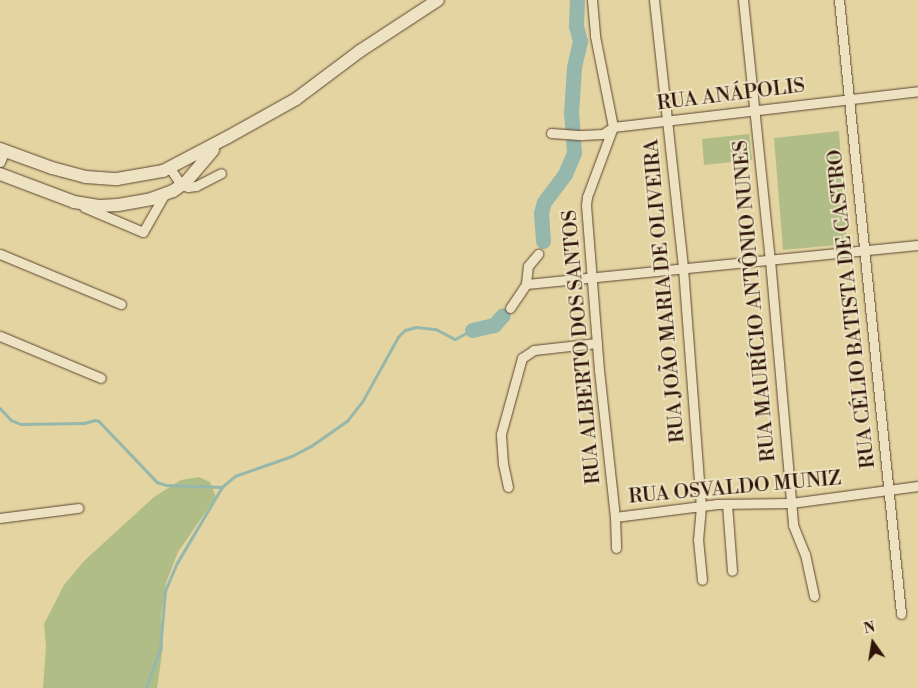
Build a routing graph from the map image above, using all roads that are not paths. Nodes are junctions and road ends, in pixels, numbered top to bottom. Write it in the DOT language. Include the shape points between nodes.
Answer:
graph roads {
  1 [pos="438,0"];
  2 [pos="592,0"];
  3 [pos="654,0"];
  4 [pos="743,0"];
  5 [pos="839,0"];
  6 [pos="918,91"];
  7 [pos="849,99"];
  8 [pos="755,109"];
  9 [pos="667,120"];
  10 [pos="613,127"];
  11 [pos="551,133"];
  12 [pos="228,138"];
  13 [pos="2,154"];
  14 [pos="170,168"];
  15 [pos="221,173"];
  16 [pos="0,174"];
  17 [pos="181,185"];
  18 [pos="164,195"];
  19 [pos="60,198"];
  20 [pos="918,245"];
  21 [pos="863,250"];
  22 [pos="0,254"];
  23 [pos="538,254"];
  24 [pos="770,260"];
  25 [pos="683,268"];
  26 [pos="592,277"];
  27 [pos="526,284"];
  28 [pos="121,304"];
  29 [pos="510,308"];
  30 [pos="0,336"];
  31 [pos="597,343"];
  32 [pos="101,378"];
  33 [pos="918,486"];
  34 [pos="508,487"];
  35 [pos="887,490"];
  36 [pos="791,503"];
  37 [pos="727,504"];
  38 [pos="702,506"];
  39 [pos="78,508"];
  40 [pos="615,517"];
  41 [pos="0,518"];
  42 [pos="616,548"];
  43 [pos="732,571"];
  44 [pos="702,580"];
  45 [pos="814,596"];
  46 [pos="901,614"];
  1 -- 12 [label="street" via="360,51 296,99"];
  2 -- 10 [label="street" via="595,36"];
  3 -- 9 [label="street, RUA JOÃO MARIA DE OLIVEIRA"];
  4 -- 8 [label="street, RUA MAURÍCIO ANTÔNIO NUNES"];
  5 -- 7 [label="street, RUA CÉLIO BATISTA DE CASTRO"];
  6 -- 7 [label="street, RUA ANÁPOLIS"];
  7 -- 8 [label="street, RUA ANÁPOLIS"];
  7 -- 21 [label="street, RUA CÉLIO BATISTA DE CASTRO"];
  8 -- 9 [label="street, RUA ANÁPOLIS"];
  8 -- 24 [label="street, RUA MAURÍCIO ANTÔNIO NUNES"];
  9 -- 10 [label="street, RUA ANÁPOLIS"];
  9 -- 25 [label="street, RUA JOÃO MARIA DE OLIVEIRA"];
  10 -- 11 [label="street, RUA ANÁPOLIS" via="603,134"];
  10 -- 26 [label="street, RUA ALBERTO DOS SANTOS" via="587,197"];
  12 -- 14 [label="street"];
  12 -- 17 [label="street" via="207,155"];
  13 -- 14 [label="street" via="86,177 134,178"];
  14 -- 17 [label="street"];
  15 -- 17 [label="street" via="193,187"];
  16 -- 19 [label="street"];
  17 -- 18 [label="street"];
  18 -- 19 [label="street" via="136,203 99,206"];
  18 -- 19 [label="street" via="143,232"];
  20 -- 21 [label="street"];
  21 -- 24 [label="street"];
  21 -- 35 [label="street, RUA CÉLIO BATISTA DE CASTRO"];
  22 -- 28 [label="street"];
  23 -- 27 [label="street" via="528,266"];
  24 -- 25 [label="street"];
  24 -- 36 [label="street, RUA MAURÍCIO ANTÔNIO NUNES"];
  25 -- 26 [label="street"];
  25 -- 38 [label="street, RUA JOÃO MARIA DE OLIVEIRA"];
  26 -- 27 [label="street"];
  26 -- 31 [label="street, RUA ALBERTO DOS SANTOS"];
  27 -- 29 [label="street"];
  30 -- 32 [label="street"];
  31 -- 34 [label="street" via="534,350 522,358 501,434"];
  31 -- 40 [label="street, RUA ALBERTO DOS SANTOS"];
  33 -- 35 [label="street, RUA OSVALDO MUNIZ"];
  35 -- 36 [label="street, RUA OSVALDO MUNIZ"];
  35 -- 46 [label="street, RUA CÉLIO BATISTA DE CASTRO"];
  36 -- 37 [label="street, RUA OSVALDO MUNIZ"];
  36 -- 45 [label="street, RUA MAURÍCIO ANTÔNIO NUNES" via="793,525 805,554"];
  37 -- 38 [label="street, RUA OSVALDO MUNIZ"];
  37 -- 43 [label="street"];
  38 -- 40 [label="street, RUA OSVALDO MUNIZ"];
  38 -- 44 [label="street, RUA JOÃO MARIA DE OLIVEIRA" via="698,539"];
  39 -- 41 [label="street"];
  40 -- 42 [label="street, RUA ALBERTO DOS SANTOS"];
}
